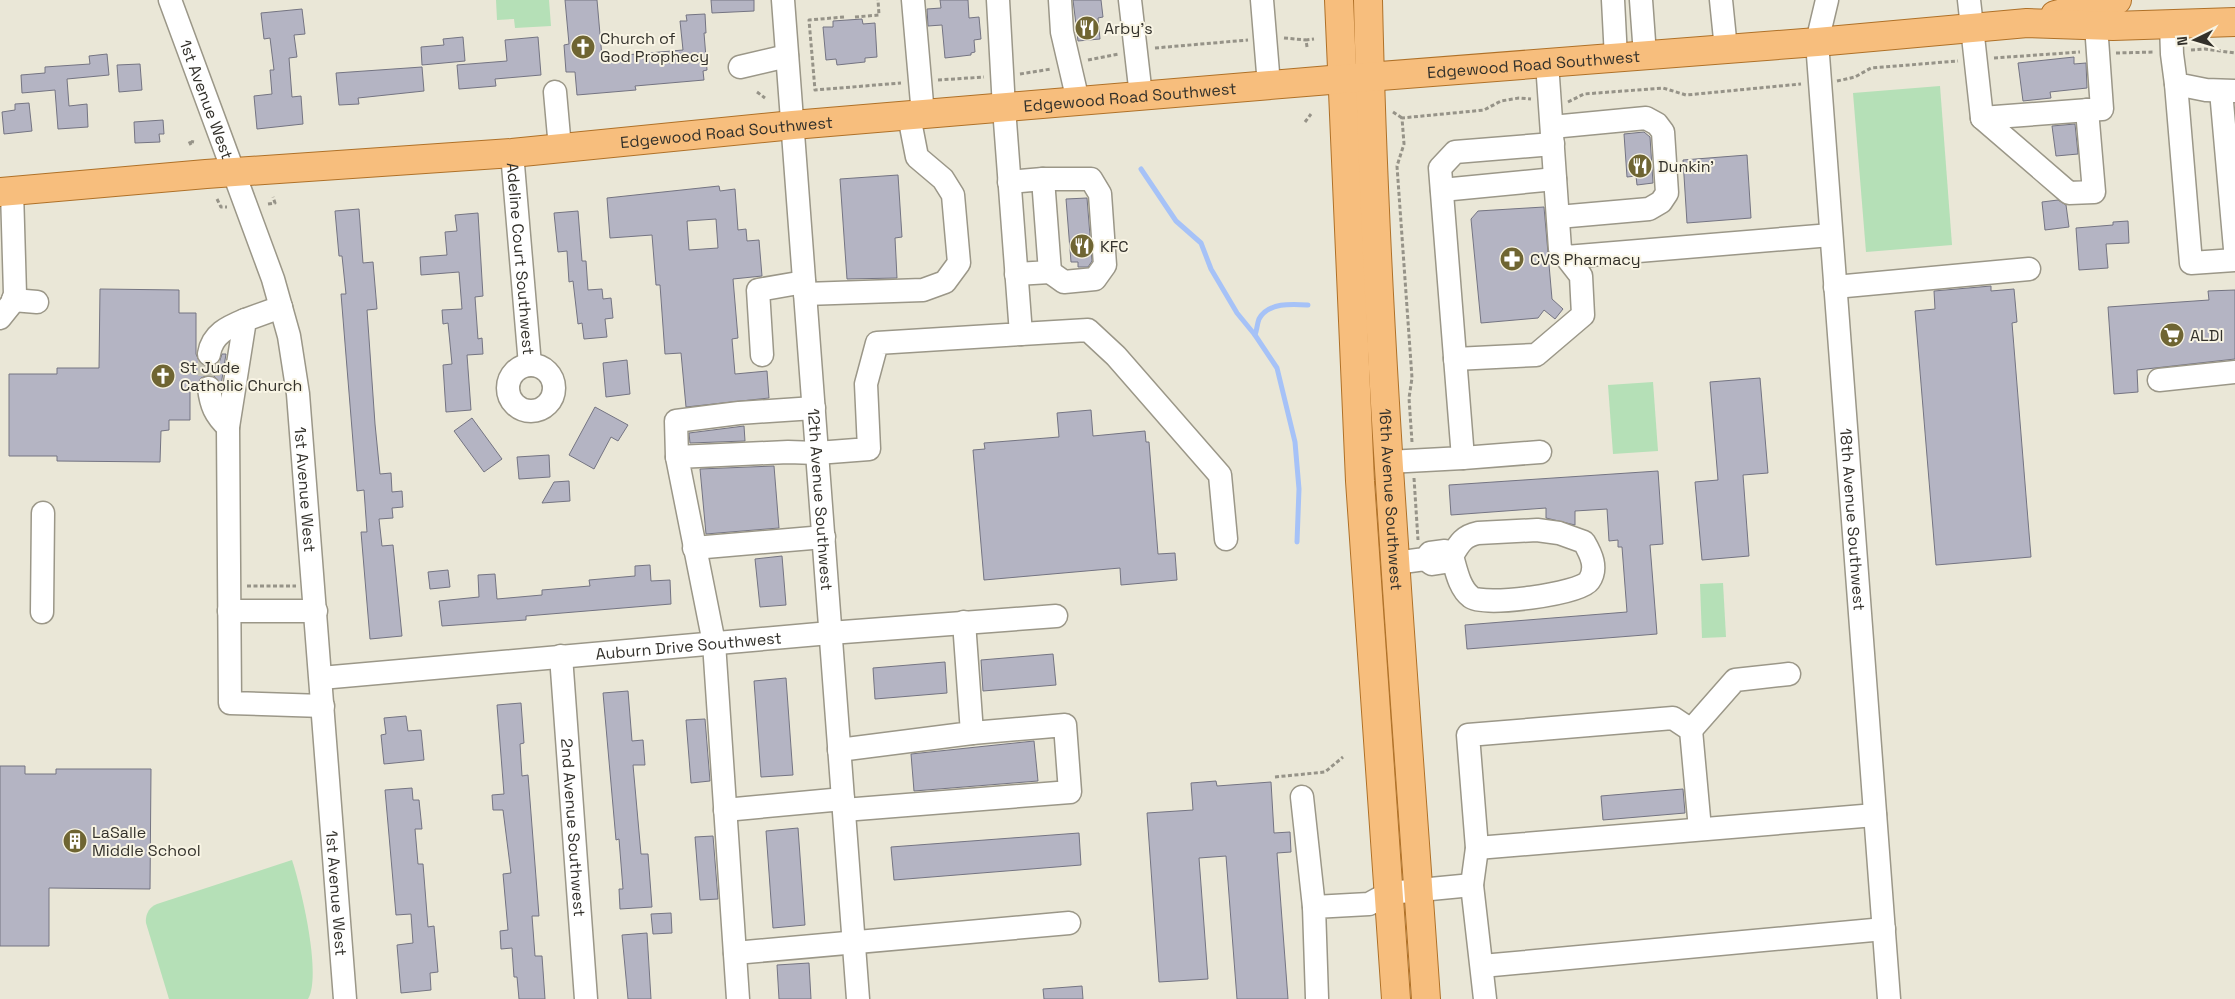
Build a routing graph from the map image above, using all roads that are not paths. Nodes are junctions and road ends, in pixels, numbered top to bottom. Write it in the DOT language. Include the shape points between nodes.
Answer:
graph roads {
  1 [pos="170,0"];
  2 [pos="783,0"];
  3 [pos="913,0"];
  4 [pos="998,0"];
  5 [pos="1060,0"];
  6 [pos="1130,0"];
  7 [pos="1262,0"];
  8 [pos="1339,0"];
  9 [pos="1368,0"];
  10 [pos="1613,0"];
  11 [pos="1641,0"];
  12 [pos="1721,0"];
  13 [pos="1827,0"];
  14 [pos="1969,0"];
  15 [pos="2118,0"];
  16 [pos="2235,22"];
  17 [pos="2027,23"];
  18 [pos="2171,24"];
  19 [pos="2096,25"];
  20 [pos="1972,28"];
  21 [pos="1817,42"];
  22 [pos="1726,49"];
  23 [pos="1645,55"];
  24 [pos="787,56"];
  25 [pos="1616,58"];
  26 [pos="1547,63"];
  27 [pos="740,68"];
  28 [pos="1369,77"];
  29 [pos="1342,79"];
  30 [pos="2176,84"];
  31 [pos="1269,85"];
  32 [pos="2228,91"];
  33 [pos="555,92"];
  34 [pos="1141,96"];
  35 [pos="1078,101"];
  36 [pos="1004,108"];
  37 [pos="2087,110"];
  38 [pos="916,115"];
  39 [pos="1982,118"];
  40 [pos="793,126"];
  41 [pos="1552,136"];
  42 [pos="560,148"];
  43 [pos="512,153"];
  44 [pos="233,172"];
  45 [pos="1044,179"];
  46 [pos="1555,179"];
  47 [pos="1009,182"];
  48 [pos="1442,190"];
  49 [pos="6,192"];
  50 [pos="1558,217"];
  51 [pos="1831,234"];
  52 [pos="2235,249"];
  53 [pos="1566,256"];
  54 [pos="2235,260"];
  55 [pos="2029,269"];
  56 [pos="1050,272"];
  57 [pos="1016,274"];
  58 [pos="1835,287"];
  59 [pos="805,288"];
  60 [pos="13,300"];
  61 [pos="37,302"];
  62 [pos="281,307"];
  63 [pos="0,318"];
  64 [pos="245,320"];
  65 [pos="1020,334"];
  66 [pos="209,354"];
  67 [pos="762,355"];
  68 [pos="1455,359"];
  69 [pos="530,365"];
  70 [pos="2235,372"];
  71 [pos="2159,380"];
  72 [pos="210,388"];
  73 [pos="814,408"];
  74 [pos="228,427"];
  75 [pos="1540,452"];
  76 [pos="817,453"];
  77 [pos="678,457"];
  78 [pos="1463,458"];
  79 [pos="1388,462"];
  80 [pos="43,513"];
  81 [pos="824,537"];
  82 [pos="1226,539"];
  83 [pos="694,548"];
  84 [pos="1452,556"];
  85 [pos="1395,563"];
  86 [pos="229,611"];
  87 [pos="316,611"];
  88 [pos="42,612"];
  89 [pos="1056,616"];
  90 [pos="964,622"];
  91 [pos="830,633"];
  92 [pos="714,643"];
  93 [pos="561,656"];
  94 [pos="1789,674"];
  95 [pos="321,678"];
  96 [pos="324,706"];
  97 [pos="1691,730"];
  98 [pos="972,733"];
  99 [pos="839,750"];
  100 [pos="1302,797"];
  101 [pos="844,804"];
  102 [pos="725,810"];
  103 [pos="1875,814"];
  104 [pos="1700,829"];
  105 [pos="1477,848"];
  106 [pos="1472,885"];
  107 [pos="1419,890"];
  108 [pos="1389,893"];
  109 [pos="1314,908"];
  110 [pos="1069,923"];
  111 [pos="1884,929"];
  112 [pos="854,943"];
  113 [pos="735,954"];
  114 [pos="1482,966"];
  115 [pos="1316,998"];
  116 [pos="345,999"];
  117 [pos="586,999"];
  118 [pos="738,999"];
  119 [pos="858,999"];
  120 [pos="1396,999"];
  121 [pos="1426,999"];
  122 [pos="1485,999"];
  123 [pos="1889,999"];
  1 -- 44 [label="street, 1st Avenue West"];
  2 -- 24 [label="street, 12th Avenue Southwest"];
  3 -- 38 [label="street"];
  4 -- 36 [label="street"];
  5 -- 35 [label="street" via="1062,32"];
  6 -- 34 [label="street"];
  7 -- 31 [label="street"];
  8 -- 29 [label="main road, 16th Avenue Southwest"];
  9 -- 28 [label="main road, 16th Avenue Southwest"];
  10 -- 25 [label="street"];
  11 -- 23 [label="street"];
  12 -- 22 [label="street"];
  13 -- 21 [label="street, 18th Avenue Southwest"];
  14 -- 20 [label="street"];
  15 -- 17 [label="main road, Edgewood Road Southwest"];
  16 -- 18 [label="main road, Edgewood Road Southwest"];
  17 -- 19 [label="main road, Edgewood Road Southwest"];
  17 -- 20 [label="main road, Edgewood Road Southwest"];
  18 -- 19 [label="main road, Edgewood Road Southwest"];
  18 -- 30 [label="street"];
  19 -- 37 [label="street" via="2102,109"];
  20 -- 21 [label="main road, Edgewood Road Southwest"];
  20 -- 39 [label="street"];
  21 -- 22 [label="main road, Edgewood Road Southwest"];
  21 -- 51 [label="street, 18th Avenue Southwest"];
  22 -- 23 [label="main road, Edgewood Road Southwest"];
  23 -- 25 [label="main road, Edgewood Road Southwest"];
  24 -- 27 [label="street"];
  24 -- 40 [label="street, 12th Avenue Southwest"];
  25 -- 26 [label="main road, Edgewood Road Southwest"];
  26 -- 28 [label="main road, Edgewood Road Southwest"];
  26 -- 41 [label="street"];
  28 -- 29 [label="main road, Edgewood Road Southwest"];
  28 -- 79 [label="main road, 16th Avenue Southwest"];
  29 -- 31 [label="main road, Edgewood Road Southwest"];
  29 -- 108 [label="main road, 16th Avenue Southwest" via="1360,481"];
  30 -- 32 [label="street"];
  30 -- 54 [label="street" via="2191,263"];
  31 -- 34 [label="main road, Edgewood Road Southwest"];
  32 -- 52 [label="street"];
  33 -- 42 [label="street"];
  34 -- 35 [label="main road, Edgewood Road Southwest"];
  35 -- 36 [label="main road, Edgewood Road Southwest"];
  36 -- 38 [label="main road, Edgewood Road Southwest"];
  36 -- 47 [label="street"];
  37 -- 39 [label="street"];
  37 -- 39 [label="street" via="2094,192 2069,194"];
  38 -- 40 [label="main road, Edgewood Road Southwest"];
  38 -- 59 [label="street" via="917,157 943,179 953,195 959,263 945,282 923,290"];
  40 -- 42 [label="main road, Edgewood Road Southwest"];
  40 -- 59 [label="street, 12th Avenue Southwest"];
  41 -- 46 [label="street"];
  41 -- 48 [label="street" via="1454,152 1440,168"];
  41 -- 50 [label="street" via="1646,118 1658,124 1663,132 1667,193 1661,202 1649,209"];
  42 -- 43 [label="main road, Edgewood Road Southwest"];
  43 -- 44 [label="main road, Edgewood Road Southwest"];
  43 -- 69 [label="street, Adeline Court Southwest"];
  44 -- 49 [label="main road, Edgewood Road Southwest"];
  44 -- 62 [label="street, 1st Avenue West"];
  45 -- 47 [label="street"];
  45 -- 56 [label="street"];
  45 -- 56 [label="street" via="1091,179 1100,194 1105,265 1095,279 1064,282"];
  46 -- 48 [label="street"];
  46 -- 50 [label="street"];
  47 -- 57 [label="street"];
  48 -- 68 [label="street"];
  49 -- 60 [label="street"];
  50 -- 53 [label="street" via="1560,249"];
  51 -- 53 [label="street"];
  51 -- 58 [label="street, 18th Avenue Southwest"];
  53 -- 68 [label="street" via="1581,276 1584,315 1536,355"];
  55 -- 58 [label="street"];
  56 -- 57 [label="street"];
  57 -- 65 [label="street"];
  58 -- 103 [label="street, 18th Avenue Southwest"];
  59 -- 67 [label="street" via="758,290"];
  59 -- 73 [label="street, 12th Avenue Southwest"];
  60 -- 61 [label="street"];
  60 -- 63 [label="street"];
  62 -- 64 [label="street"];
  62 -- 87 [label="street, 1st Avenue West" via="298,394"];
  64 -- 66 [label="street" via="228,327 216,337"];
  64 -- 74 [label="street"];
  65 -- 76 [label="street" via="878,343 866,384 869,449"];
  65 -- 82 [label="street" via="1088,330 1116,356 1220,475"];
  68 -- 78 [label="street"];
  70 -- 71 [label="street"];
  72 -- 74 [label="street" via="212,405"];
  73 -- 76 [label="street, 12th Avenue Southwest"];
  73 -- 77 [label="street" via="676,421"];
  74 -- 86 [label="street"];
  75 -- 78 [label="street"];
  76 -- 77 [label="street"];
  76 -- 81 [label="street, 12th Avenue Southwest"];
  77 -- 83 [label="street"];
  78 -- 79 [label="street"];
  79 -- 85 [label="main road, 16th Avenue Southwest"];
  80 -- 88 [label="street"];
  81 -- 83 [label="street"];
  81 -- 91 [label="street, 12th Avenue Southwest"];
  83 -- 92 [label="street"];
  84 -- 84 [label="street" via="1469,534 1537,530 1559,533 1584,542 1591,554 1594,571 1582,587 1564,592 1480,601 1464,592"];
  84 -- 85 [label="street" via="1446,562 1432,564 1425,560"];
  85 -- 107 [label="main road, 16th Avenue Southwest"];
  86 -- 87 [label="street"];
  86 -- 96 [label="street" via="230,703"];
  87 -- 95 [label="street, 1st Avenue West"];
  89 -- 90 [label="street, Auburn Drive Southwest"];
  90 -- 91 [label="street, Auburn Drive Southwest"];
  90 -- 98 [label="street"];
  91 -- 92 [label="street, Auburn Drive Southwest"];
  91 -- 99 [label="street, 12th Avenue Southwest"];
  92 -- 93 [label="street, Auburn Drive Southwest"];
  92 -- 102 [label="street"];
  93 -- 95 [label="street, Auburn Drive Southwest"];
  93 -- 117 [label="street, 2nd Avenue Southwest"];
  94 -- 97 [label="street" via="1735,680"];
  95 -- 96 [label="street, 1st Avenue West"];
  96 -- 116 [label="street, 1st Avenue West"];
  97 -- 104 [label="street"];
  97 -- 105 [label="street" via="1673,718 1468,735"];
  98 -- 99 [label="street"];
  98 -- 101 [label="street" via="1065,725 1070,792"];
  99 -- 101 [label="street, 12th Avenue Southwest"];
  100 -- 109 [label="street"];
  101 -- 102 [label="street"];
  101 -- 112 [label="street, 12th Avenue Southwest"];
  102 -- 113 [label="street"];
  103 -- 104 [label="street"];
  103 -- 111 [label="street, 18th Avenue Southwest"];
  104 -- 105 [label="street"];
  105 -- 106 [label="street"];
  106 -- 107 [label="street"];
  106 -- 114 [label="street"];
  107 -- 108 [label="street"];
  107 -- 121 [label="main road, 16th Avenue Southwest"];
  108 -- 109 [label="street" via="1369,904"];
  108 -- 120 [label="main road, 16th Avenue Southwest"];
  109 -- 115 [label="street"];
  110 -- 112 [label="street"];
  111 -- 114 [label="street"];
  111 -- 123 [label="street, 18th Avenue Southwest"];
  112 -- 113 [label="street"];
  112 -- 119 [label="street, 12th Avenue Southwest"];
  113 -- 118 [label="street"];
  114 -- 122 [label="street"];
}
